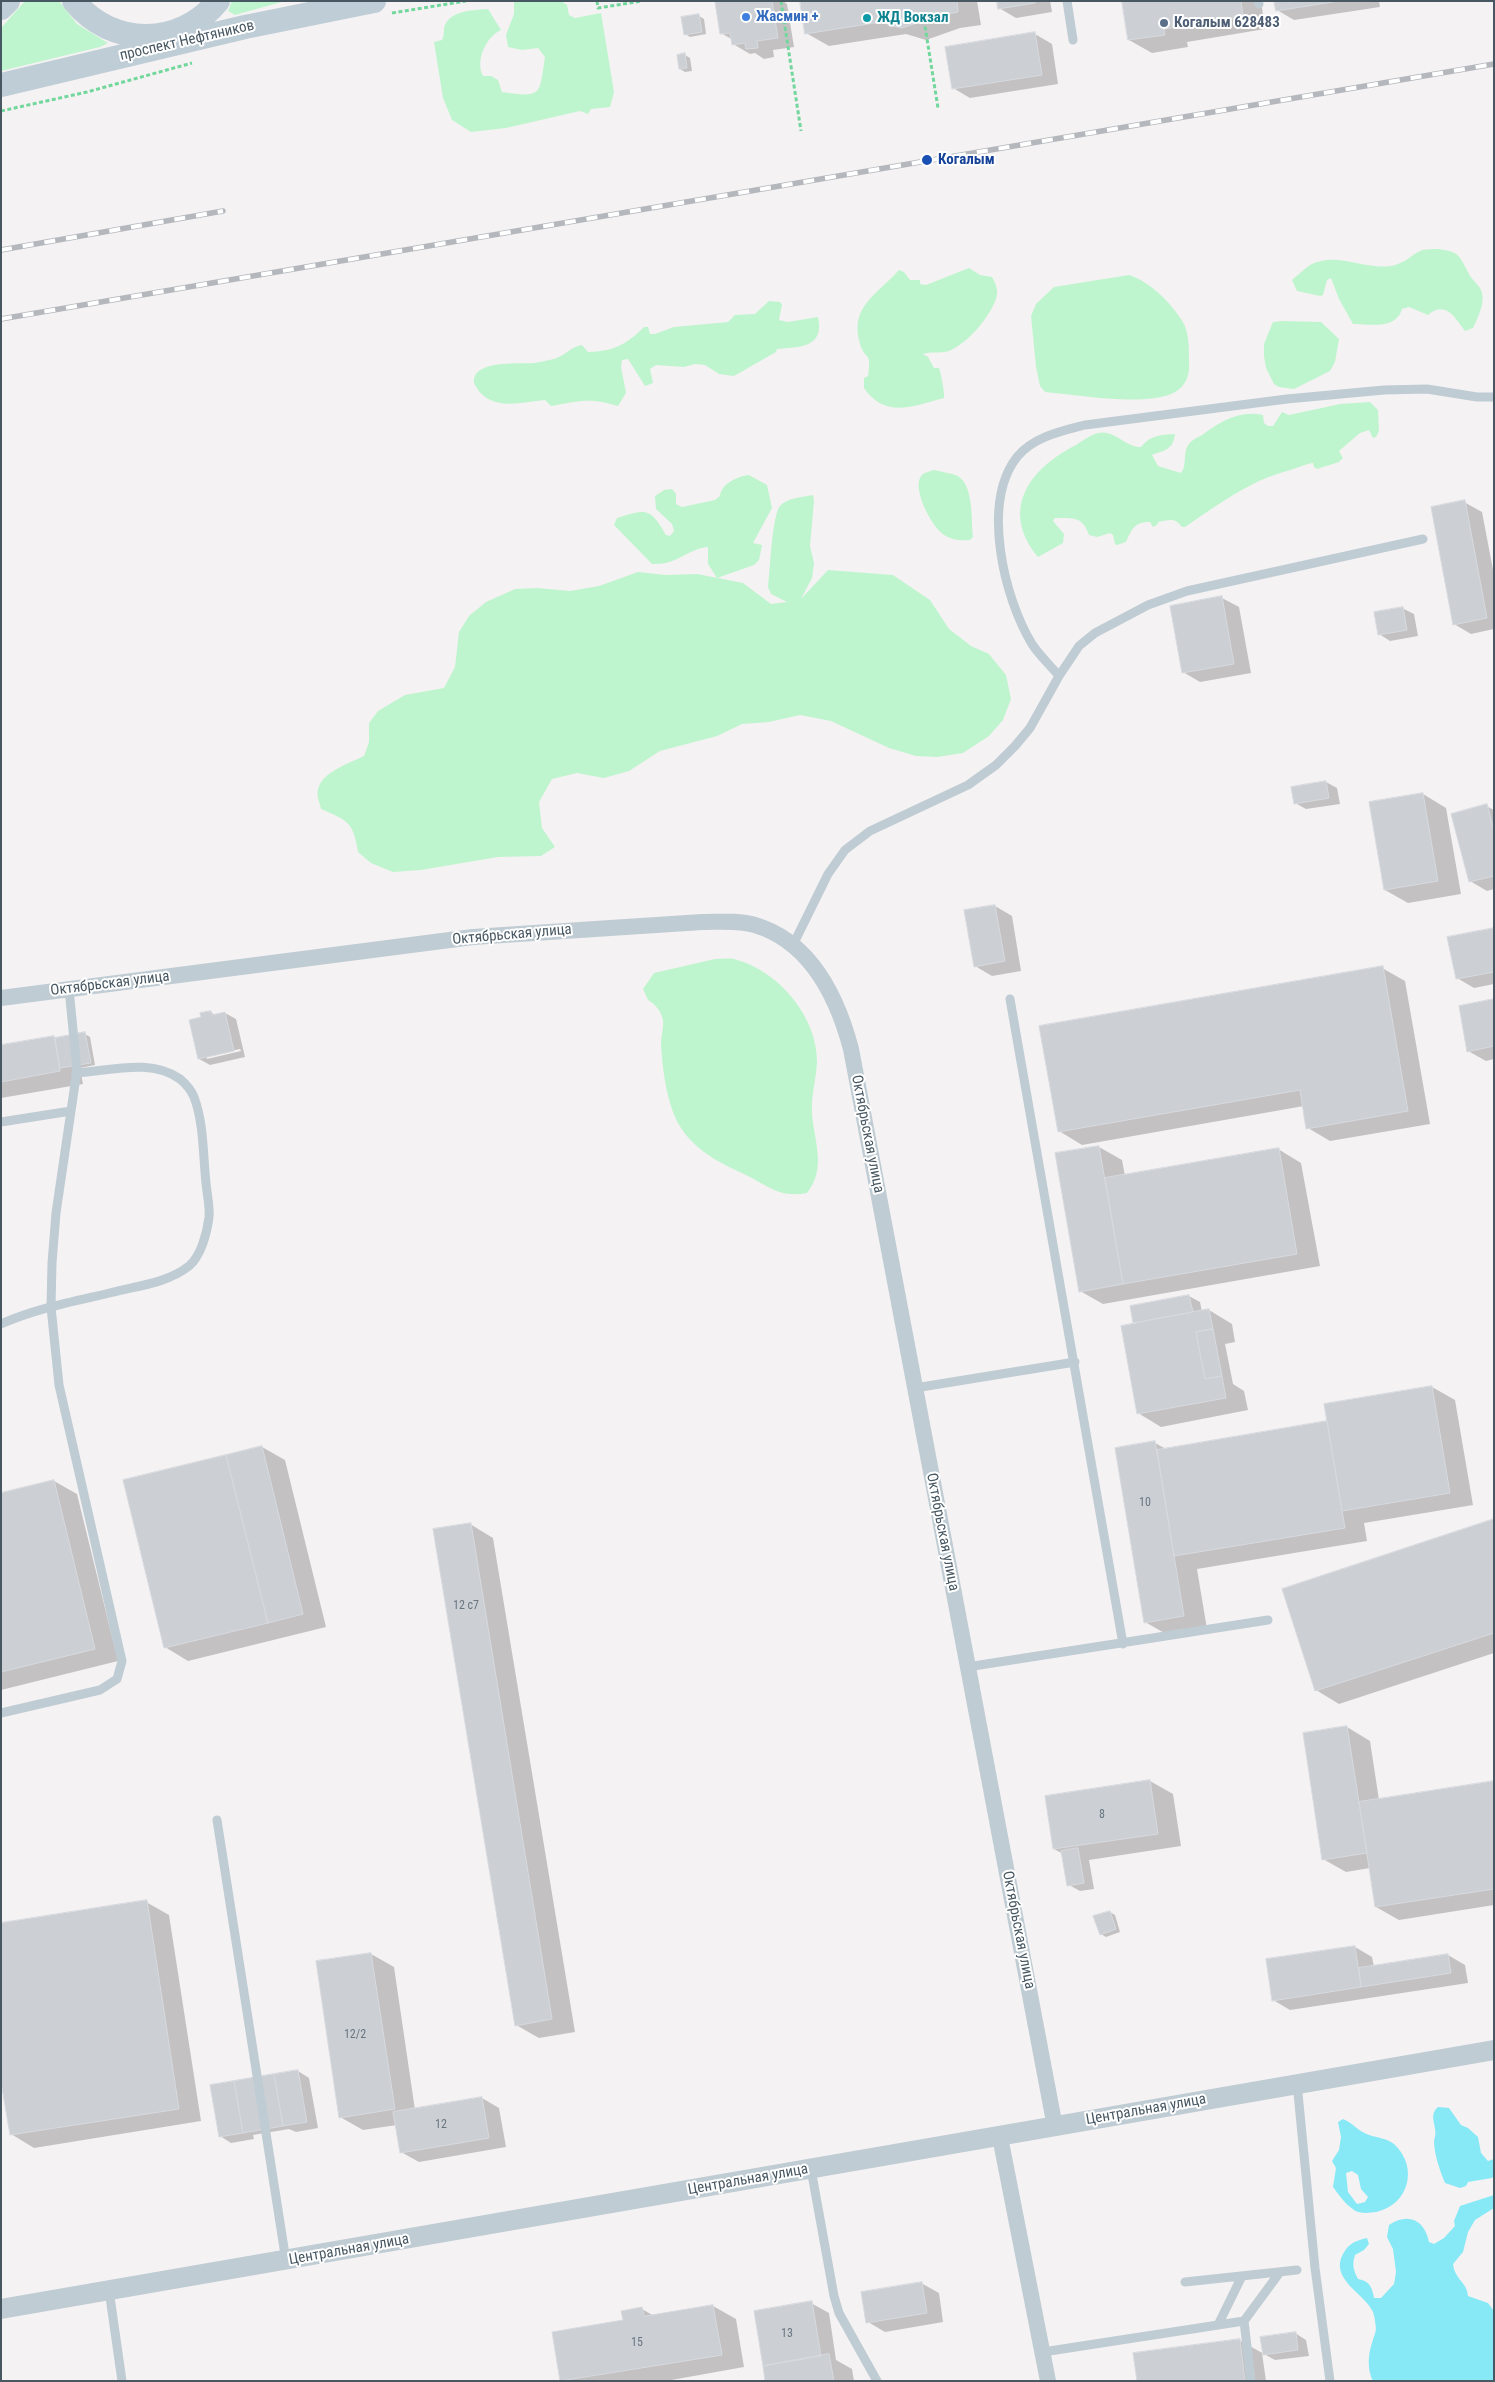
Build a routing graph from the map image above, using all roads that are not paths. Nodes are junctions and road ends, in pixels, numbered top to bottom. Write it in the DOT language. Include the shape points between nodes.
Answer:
graph roads {
  1 [pos="8,1"];
  2 [pos="74,1"];
  3 [pos="218,1"];
  4 [pos="374,1"];
  5 [pos="1067,1"];
  6 [pos="1,8"];
  7 [pos="245,27"];
  8 [pos="168,34"];
  9 [pos="1073,40"];
  10 [pos="95,63"];
  11 [pos="1,85"];
  12 [pos="1494,397"];
  13 [pos="1423,539"];
  14 [pos="1059,676"];
  15 [pos="793,945"];
  16 [pos="69,989"];
  17 [pos="1,998"];
  18 [pos="1010,999"];
  19 [pos="76,1073"];
  20 [pos="71,1111"];
  21 [pos="1,1122"];
  22 [pos="51,1307"];
  23 [pos="1,1324"];
  24 [pos="1075,1362"];
  25 [pos="915,1388"];
  26 [pos="1268,1620"];
  27 [pos="1123,1644"];
  28 [pos="967,1667"];
  29 [pos="1,1713"];
  30 [pos="217,1820"];
  31 [pos="1494,2050"];
  32 [pos="1296,2083"];
  33 [pos="1055,2126"];
  34 [pos="1000,2138"];
  35 [pos="811,2169"];
  36 [pos="286,2261"];
  37 [pos="1297,2270"];
  38 [pos="1280,2272"];
  39 [pos="1242,2276"];
  40 [pos="1185,2282"];
  41 [pos="109,2290"];
  42 [pos="1,2309"];
  43 [pos="1244,2321"];
  44 [pos="1218,2325"];
  45 [pos="1043,2352"];
  46 [pos="122,2381"];
  47 [pos="878,2381"];
  48 [pos="1048,2381"];
  49 [pos="1251,2381"];
  50 [pos="1330,2381"];
  1 -- 6 [label="main road"];
  2 -- 8 [label="main road" via="98,23 120,33 144,37"];
  3 -- 8 [label="main road" via="200,19"];
  4 -- 7 [label="main road, проспект Нефтяников"];
  5 -- 9 [label="lane"];
  7 -- 8 [label="main road"];
  7 -- 10 [label="main road, проспект Нефтяников"];
  8 -- 10 [label="main road"];
  10 -- 11 [label="main road, проспект Нефтяников"];
  12 -- 14 [label="lane" via="1477,398 1427,389 1287,399 1085,425 1040,440 1018,456 1006,476 998,501 997,531 1018,616 1033,645"];
  13 -- 14 [label="lane" via="1205,586 1160,600 1095,633 1079,646"];
  14 -- 15 [label="lane" via="1030,728 996,765 961,789 870,831 845,850 828,874"];
  15 -- 16 [label="street, Октябрьская улица" via="755,925 734,922 559,930 473,937"];
  15 -- 25 [label="street, Октябрьская улица" via="816,968 831,992 851,1049"];
  16 -- 17 [label="street, Октябрьская улица"];
  16 -- 19 [label="lane"];
  18 -- 24 [label="lane"];
  19 -- 20 [label="lane"];
  19 -- 22 [label="lane" via="141,1067 160,1069 189,1088 200,1125 209,1216 200,1250 191,1264 177,1274 159,1282"];
  20 -- 21 [label="lane"];
  20 -- 22 [label="lane" via="56,1212"];
  22 -- 23 [label="lane"];
  22 -- 29 [label="lane" via="59,1385 122,1661 117,1679 100,1690"];
  24 -- 25 [label="lane"];
  24 -- 27 [label="lane"];
  25 -- 28 [label="street, Октябрьская улица"];
  26 -- 27 [label="lane"];
  27 -- 28 [label="lane"];
  28 -- 33 [label="street, Октябрьская улица"];
  30 -- 36 [label="lane"];
  31 -- 32 [label="street, Центральная улица"];
  32 -- 33 [label="street, Центральная улица"];
  32 -- 50 [label="lane"];
  33 -- 34 [label="street, Центральная улица"];
  34 -- 35 [label="street, Центральная улица"];
  34 -- 45 [label="street"];
  35 -- 36 [label="street, Центральная улица"];
  35 -- 47 [label="lane" via="839,2313"];
  36 -- 41 [label="street, Центральная улица"];
  37 -- 38 [label="lane"];
  38 -- 39 [label="lane"];
  38 -- 43 [label="lane"];
  39 -- 40 [label="lane"];
  39 -- 44 [label="lane"];
  41 -- 42 [label="street, Центральная улица"];
  41 -- 46 [label="lane"];
  43 -- 44 [label="lane"];
  43 -- 49 [label="lane"];
  44 -- 45 [label="lane"];
  45 -- 48 [label="street"];
}
